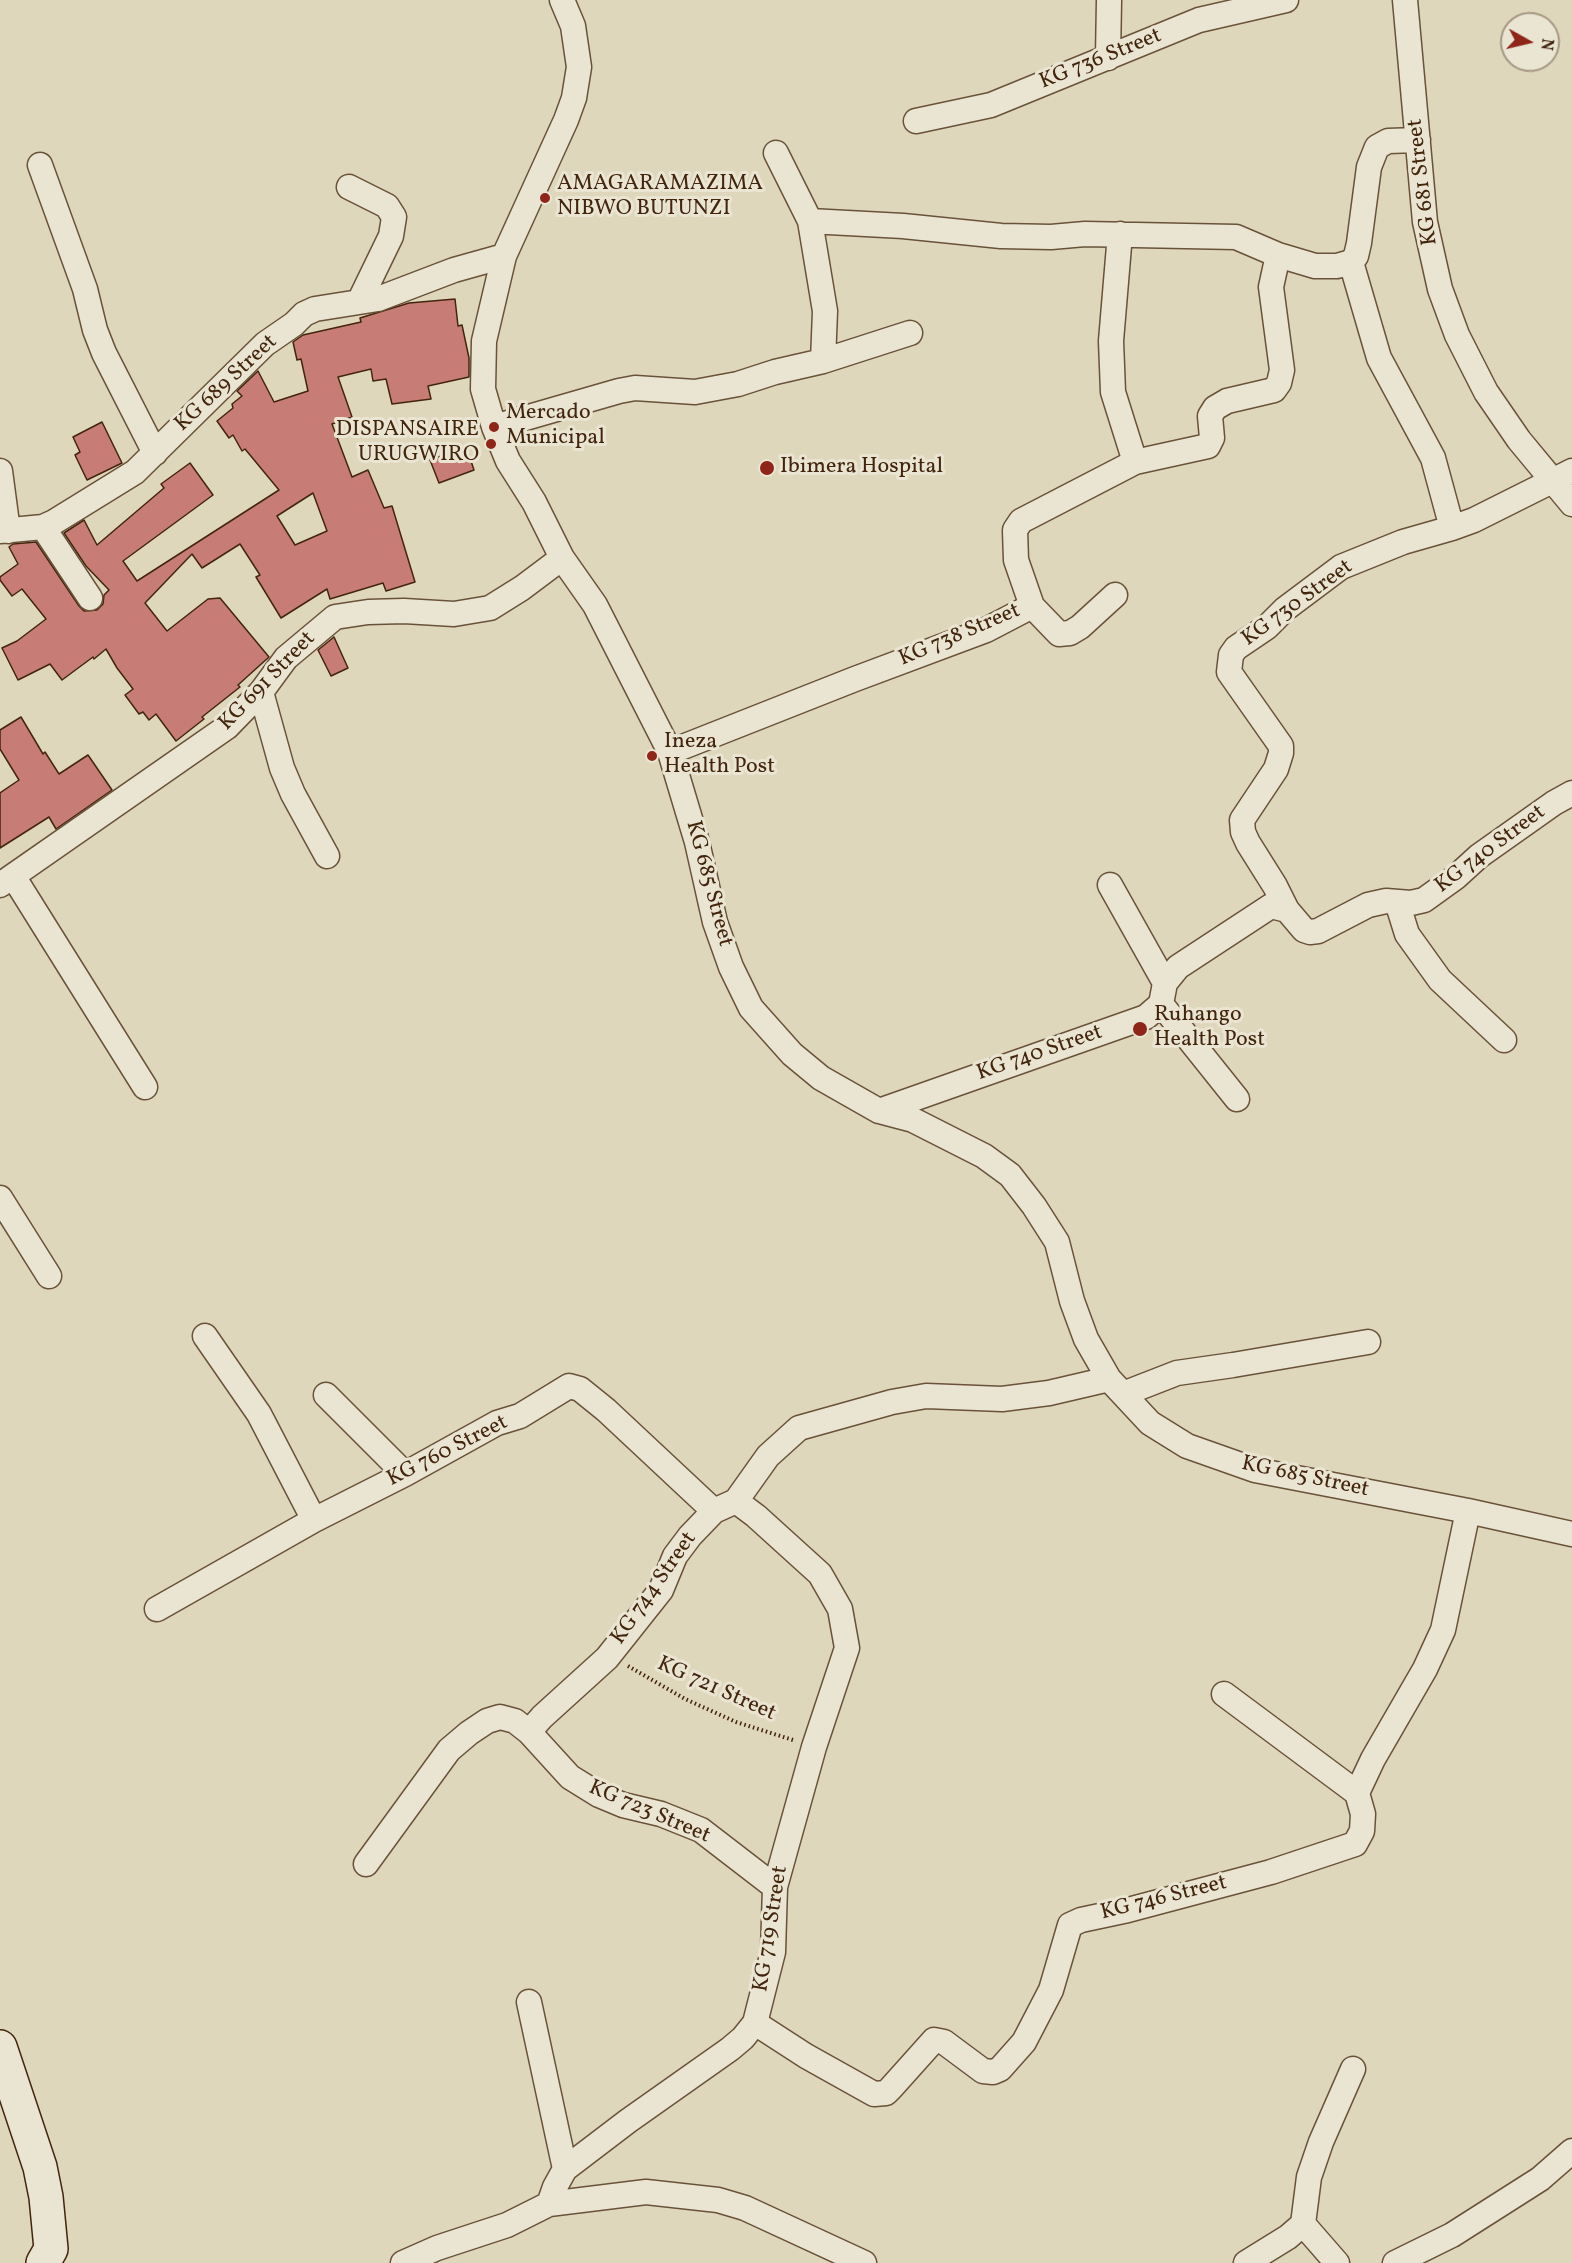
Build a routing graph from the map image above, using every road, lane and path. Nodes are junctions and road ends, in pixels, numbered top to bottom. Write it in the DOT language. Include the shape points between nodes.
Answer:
graph roads {
  1 [pos="562,0"];
  2 [pos="1109,0"];
  3 [pos="1286,0"];
  4 [pos="1405,0"];
  5 [pos="1108,58"];
  6 [pos="916,121"];
  7 [pos="1418,140"];
  8 [pos="776,153"];
  9 [pos="40,165"];
  10 [pos="349,187"];
  11 [pos="810,221"];
  12 [pos="1120,234"];
  13 [pos="1278,255"];
  14 [pos="504,256"];
  15 [pos="1351,262"];
  16 [pos="359,302"];
  17 [pos="910,333"];
  18 [pos="823,361"];
  19 [pos="494,427"];
  20 [pos="155,453"];
  21 [pos="1135,462"];
  22 [pos="0,471"];
  23 [pos="1562,476"];
  24 [pos="1572,504"];
  25 [pos="43,527"];
  26 [pos="1452,528"];
  27 [pos="4,531"];
  28 [pos="562,558"];
  29 [pos="1115,595"];
  30 [pos="90,598"];
  31 [pos="1032,606"];
  32 [pos="261,692"];
  33 [pos="670,752"];
  34 [pos="1572,793"];
  35 [pos="327,856"];
  36 [pos="7,881"];
  37 [pos="1110,885"];
  38 [pos="1396,902"];
  39 [pos="1287,910"];
  40 [pos="1163,993"];
  41 [pos="1504,1040"];
  42 [pos="145,1087"];
  43 [pos="1237,1099"];
  44 [pos="879,1111"];
  45 [pos="0,1198"];
  46 [pos="49,1276"];
  47 [pos="205,1336"];
  48 [pos="1368,1342"];
  49 [pos="1116,1387"];
  50 [pos="327,1395"];
  51 [pos="405,1474"];
  52 [pos="736,1501"];
  53 [pos="714,1511"];
  54 [pos="1468,1511"];
  55 [pos="314,1520"];
  56 [pos="1572,1534"];
  57 [pos="157,1609"];
  58 [pos="606,1658"];
  59 [pos="1224,1694"];
  60 [pos="529,1732"];
  61 [pos="814,1747"];
  62 [pos="1357,1793"];
  63 [pos="366,1864"];
  64 [pos="775,1887"];
  65 [pos="529,2002"];
  66 [pos="755,2023"];
  67 [pos="0,2047"];
  68 [pos="1353,2069"];
  69 [pos="1572,2151"];
  70 [pos="565,2169"];
  71 [pos="549,2204"];
  72 [pos="1303,2224"];
  73 [pos="817,2253"];
  74 [pos="50,2258"];
  75 [pos="402,2263"];
  76 [pos="864,2263"];
  77 [pos="1246,2263"];
  78 [pos="1337,2263"];
  79 [pos="1395,2263"];
  1 -- 14 [label="street, KG 685 Street" via="573,26 579,67 574,98"];
  2 -- 5 [label="street"];
  3 -- 5 [label="street, KG 736 Street" via="1198,20"];
  4 -- 7 [label="street, KG 681 Street"];
  5 -- 6 [label="street, KG 736 Street" via="991,105"];
  7 -- 15 [label="street" via="1388,141 1377,147 1369,167 1359,243"];
  7 -- 23 [label="street, KG 681 Street" via="1425,222 1440,289 1457,335 1486,392 1520,440"];
  8 -- 11 [label="street"];
  9 -- 20 [label="street" via="104,353"];
  10 -- 16 [label="street" via="387,206 394,217 391,236"];
  11 -- 12 [label="street" via="1001,236"];
  11 -- 18 [label="street" via="825,311"];
  12 -- 13 [label="street" via="1236,237"];
  12 -- 21 [label="street" via="1111,341 1113,392"];
  13 -- 15 [label="street" via="1315,266 1337,267"];
  13 -- 21 [label="street, KG 738 Street" via="1270,287 1282,370 1279,383 1274,390 1227,401 1215,408 1210,416 1212,438 1208,446"];
  14 -- 16 [label="street, KG 689 Street"];
  14 -- 19 [label="street, KG 685 Street" via="484,341 483,389"];
  15 -- 26 [label="street" via="1379,358 1433,458"];
  16 -- 20 [label="street, KG 689 Street" via="304,314 265,344"];
  17 -- 18 [label="street"];
  18 -- 19 [label="street" via="695,392 627,389"];
  19 -- 28 [label="street, KG 685 Street" via="508,461"];
  20 -- 25 [label="street, KG 689 Street" via="135,472"];
  21 -- 31 [label="street, KG 738 Street" via="1021,521 1015,530 1016,560"];
  22 -- 27 [label="street"];
  23 -- 24 [label="street, KG 681 Street"];
  23 -- 26 [label="street, KG 730 Street"];
  25 -- 27 [label="street, KG 689 Street"];
  25 -- 30 [label="street"];
  26 -- 39 [label="street, KG 730 Street" via="1403,542 1341,567 1231,655 1229,672 1281,746 1276,769 1242,820 1248,843"];
  28 -- 32 [label="street, KG 691 Street" via="490,608 454,614 404,611 335,617 286,658"];
  28 -- 33 [label="street, KG 685 Street" via="595,605"];
  29 -- 31 [label="street" via="1070,633 1059,634"];
  31 -- 33 [label="street, KG 738 Street" via="986,630"];
  32 -- 35 [label="street" via="282,768"];
  32 -- 36 [label="street, KG 691 Street" via="227,727 198,749"];
  33 -- 44 [label="street, KG 685 Street" via="697,842 714,922 751,1008 792,1054 821,1078"];
  34 -- 38 [label="street, KG 740 Street" via="1489,849 1424,900"];
  36 -- 42 [label="street"];
  37 -- 40 [label="street"];
  38 -- 39 [label="street, KG 740 Street" via="1368,905 1310,932"];
  38 -- 41 [label="street" via="1407,934 1440,980"];
  39 -- 40 [label="street, KG 740 Street" via="1271,906 1178,967"];
  40 -- 43 [label="street"];
  40 -- 44 [label="street, KG 740 Street" via="1146,1017"];
  44 -- 49 [label="street, KG 685 Street" via="913,1120 984,1156 1010,1175 1056,1242 1086,1339"];
  45 -- 46 [label="street"];
  47 -- 55 [label="street" via="259,1414"];
  48 -- 49 [label="street" via="1177,1373"];
  49 -- 52 [label="street" via="1002,1400 926,1396 820,1421 799,1428 768,1456"];
  49 -- 54 [label="street, KG 685 Street" via="1150,1423 1187,1446 1255,1470"];
  50 -- 51 [label="street"];
  51 -- 53 [label="street, KG 760 Street" via="574,1386 606,1410"];
  51 -- 55 [label="street, KG 760 Street"];
  52 -- 53 [label="street, KG 744 Street"];
  52 -- 61 [label="street, KG 719 Street" via="820,1574 840,1609 847,1648"];
  53 -- 58 [label="street, KG 744 Street" via="675,1556 661,1590"];
  54 -- 56 [label="street, KG 685 Street"];
  54 -- 62 [label="street" via="1443,1630"];
  55 -- 57 [label="street, KG 760 Street"];
  58 -- 60 [label="street, KG 744 Street"];
  58 -- 61 [label="path, KG 721 Street" via="736,1722"];
  59 -- 62 [label="street"];
  60 -- 63 [label="street" via="515,1721 500,1717 469,1733 449,1750"];
  60 -- 64 [label="street, KG 723 Street" via="570,1777 623,1805 701,1830"];
  61 -- 64 [label="street, KG 719 Street"];
  62 -- 66 [label="street, KG 746 Street" via="1363,1814 1362,1831 1355,1844 1271,1872 1070,1924 1051,1990 1024,2042 993,2072 983,2071 945,2042 934,2040 891,2088 874,2094"];
  64 -- 66 [label="street, KG 719 Street" via="773,1952"];
  65 -- 70 [label="street"];
  66 -- 70 [label="street, KG 719 Street" via="730,2049"];
  67 -- 74 [label="main road" via="40,2167"];
  68 -- 72 [label="street" via="1309,2177"];
  69 -- 79 [label="street" via="1540,2179 1462,2229"];
  70 -- 71 [label="street, KG 719 Street"];
  71 -- 73 [label="street" via="646,2192 718,2200 745,2208"];
  71 -- 75 [label="street"];
  72 -- 77 [label="street"];
  72 -- 78 [label="street"];
  73 -- 76 [label="street"];
}
